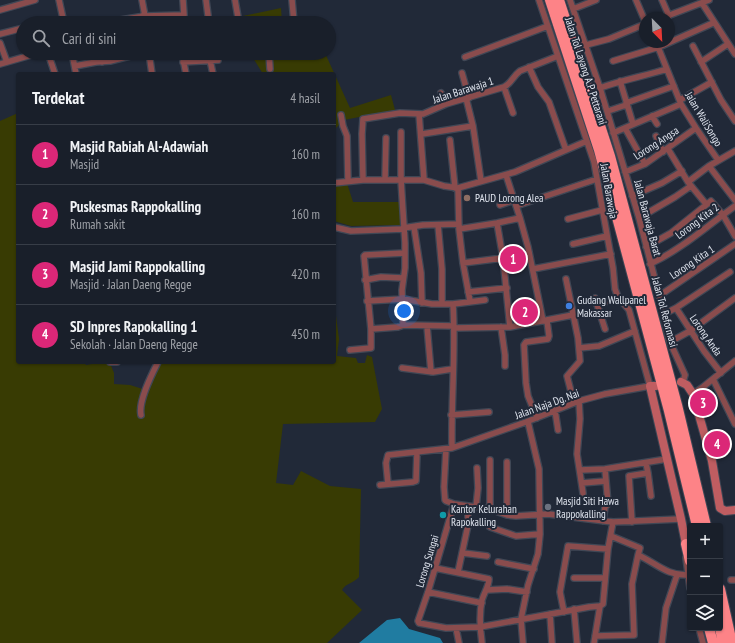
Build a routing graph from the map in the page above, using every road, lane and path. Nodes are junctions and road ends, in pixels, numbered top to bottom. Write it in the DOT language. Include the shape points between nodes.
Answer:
graph roads {
  1 [pos="35,0"];
  2 [pos="60,0"];
  3 [pos="142,0"];
  4 [pos="182,0"];
  5 [pos="206,0"];
  6 [pos="235,0"];
  7 [pos="292,0"];
  8 [pos="539,0"];
  9 [pos="545,0"];
  10 [pos="550,0"];
  11 [pos="559,0"];
  12 [pos="566,0"];
  13 [pos="570,0"];
  14 [pos="596,0"];
  15 [pos="636,0"];
  16 [pos="662,0"];
  17 [pos="709,0"];
  18 [pos="699,3"];
  19 [pos="573,9"];
  20 [pos="0,10"];
  21 [pos="641,12"];
  22 [pos="667,12"];
  23 [pos="675,13"];
  24 [pos="184,14"];
  25 [pos="63,16"];
  26 [pos="144,16"];
  27 [pos="208,16"];
  28 [pos="238,16"];
  29 [pos="293,16"];
  30 [pos="713,23"];
  31 [pos="548,26"];
  32 [pos="639,26"];
  33 [pos="16,30"];
  34 [pos="0,34"];
  35 [pos="675,38"];
  36 [pos="728,44"];
  37 [pos="0,45"];
  38 [pos="586,45"];
  39 [pos="693,46"];
  40 [pos="647,48"];
  41 [pos="659,48"];
  42 [pos="735,54"];
  43 [pos="558,56"];
  44 [pos="465,57"];
  45 [pos="16,59"];
  46 [pos="50,60"];
  47 [pos="74,60"];
  48 [pos="113,60"];
  49 [pos="151,60"];
  50 [pos="210,60"];
  51 [pos="218,60"];
  52 [pos="269,60"];
  53 [pos="613,61"];
  54 [pos="7,62"];
  55 [pos="102,62"];
  56 [pos="183,62"];
  57 [pos="702,62"];
  58 [pos="0,64"];
  59 [pos="75,66"];
  60 [pos="529,67"];
  61 [pos="270,69"];
  62 [pos="667,69"];
  63 [pos="54,72"];
  64 [pos="76,72"];
  65 [pos="152,72"];
  66 [pos="186,72"];
  67 [pos="213,72"];
  68 [pos="462,73"];
  69 [pos="620,81"];
  70 [pos="712,82"];
  71 [pos="674,86"];
  72 [pos="504,87"];
  73 [pos="600,88"];
  74 [pos="580,92"];
  75 [pos="442,93"];
  76 [pos="467,98"];
  77 [pos="681,102"];
  78 [pos="446,104"];
  79 [pos="626,104"];
  80 [pos="594,106"];
  81 [pos="611,110"];
  82 [pos="513,113"];
  83 [pos="419,114"];
  84 [pos="341,115"];
  85 [pos="652,116"];
  86 [pos="735,121"];
  87 [pos="633,124"];
  88 [pos="656,124"];
  89 [pos="473,126"];
  90 [pos="625,128"];
  91 [pos="696,128"];
  92 [pos="401,132"];
  93 [pos="613,133"];
  94 [pos="422,134"];
  95 [pos="656,136"];
  96 [pos="386,138"];
  97 [pos="450,140"];
  98 [pos="587,141"];
  99 [pos="566,150"];
  100 [pos="599,150"];
  101 [pos="666,150"];
  102 [pos="734,153"];
  103 [pos="610,156"];
  104 [pos="718,160"];
  105 [pos="645,164"];
  106 [pos="709,166"];
  107 [pos="682,171"];
  108 [pos="625,172"];
  109 [pos="506,175"];
  110 [pos="597,179"];
  111 [pos="363,180"];
  112 [pos="385,180"];
  113 [pos="401,180"];
  114 [pos="424,180"];
  115 [pos="348,181"];
  116 [pos="481,181"];
  117 [pos="336,183"];
  118 [pos="690,184"];
  119 [pos="456,188"];
  120 [pos="632,196"];
  121 [pos="735,200"];
  122 [pos="515,203"];
  123 [pos="706,204"];
  124 [pos="500,205"];
  125 [pos="735,206"];
  126 [pos="602,210"];
  127 [pos="723,215"];
  128 [pos="520,218"];
  129 [pos="639,218"];
  130 [pos="568,219"];
  131 [pos="497,223"];
  132 [pos="438,225"];
  133 [pos="458,226"];
  134 [pos="336,227"];
  135 [pos="414,227"];
  136 [pos="403,229"];
  137 [pos="607,236"];
  138 [pos="735,236"];
  139 [pos="573,244"];
  140 [pos="735,244"];
  141 [pos="646,247"];
  142 [pos="405,253"];
  143 [pos="611,254"];
  144 [pos="503,258"];
  145 [pos="463,263"];
  146 [pos="650,264"];
  147 [pos="533,269"];
  148 [pos="730,272"];
  149 [pos="403,278"];
  150 [pos="566,279"];
  151 [pos="365,280"];
  152 [pos="507,288"];
  153 [pos="468,292"];
  154 [pos="659,296"];
  155 [pos="618,297"];
  156 [pos="595,298"];
  157 [pos="735,298"];
  158 [pos="403,299"];
  159 [pos="485,300"];
  160 [pos="470,301"];
  161 [pos="367,302"];
  162 [pos="422,303"];
  163 [pos="442,304"];
  164 [pos="453,304"];
  165 [pos="597,305"];
  166 [pos="676,308"];
  167 [pos="664,314"];
  168 [pos="573,316"];
  169 [pos="545,321"];
  170 [pos="403,325"];
  171 [pos="428,326"];
  172 [pos="454,327"];
  173 [pos="501,327"];
  174 [pos="510,327"];
  175 [pos="371,328"];
  176 [pos="605,329"];
  177 [pos="635,331"];
  178 [pos="690,331"];
  179 [pos="670,342"];
  180 [pos="579,348"];
  181 [pos="350,350"];
  182 [pos="735,361"];
  183 [pos="157,364"];
  184 [pos="505,366"];
  185 [pos="402,368"];
  186 [pos="452,369"];
  187 [pos="431,372"];
  188 [pos="721,373"];
  189 [pos="713,379"];
  190 [pos="682,382"];
  191 [pos="653,386"];
  192 [pos="693,394"];
  193 [pos="576,402"];
  194 [pos="554,410"];
  195 [pos="489,412"];
  196 [pos="141,415"];
  197 [pos="451,415"];
  198 [pos="536,418"];
  199 [pos="528,422"];
  200 [pos="735,424"];
  201 [pos="558,430"];
  202 [pos="452,448"];
  203 [pos="446,449"];
  204 [pos="417,452"];
  205 [pos="667,459"];
  206 [pos="490,460"];
  207 [pos="507,462"];
  208 [pos="646,463"];
  209 [pos="477,468"];
  210 [pos="580,470"];
  211 [pos="605,470"];
  212 [pos="648,473"];
  213 [pos="606,481"];
  214 [pos="582,483"];
  215 [pos="388,484"];
  216 [pos="380,485"];
  217 [pos="583,493"];
  218 [pos="651,496"];
  219 [pos="454,504"];
  220 [pos="468,506"];
  221 [pos="476,507"];
  222 [pos="490,509"];
  223 [pos="735,510"];
  224 [pos="540,514"];
  225 [pos="507,515"];
  226 [pos="681,519"];
  227 [pos="603,521"];
  228 [pos="613,522"];
  229 [pos="632,522"];
  230 [pos="696,523"];
  231 [pos="705,523"];
  232 [pos="490,527"];
  233 [pos="540,534"];
  234 [pos="610,536"];
  235 [pos="686,544"];
  236 [pos="608,550"];
  237 [pos="463,553"];
  238 [pos="638,555"];
  239 [pos="487,556"];
  240 [pos="690,559"];
  241 [pos="687,560"];
  242 [pos="498,562"];
  243 [pos="435,568"];
  244 [pos="534,569"];
  245 [pos="458,572"];
  246 [pos="677,575"];
  247 [pos="687,575"];
  248 [pos="574,578"];
  249 [pos="605,578"];
  250 [pos="487,590"];
  251 [pos="428,592"];
  252 [pos="527,592"];
  253 [pos="721,595"];
  254 [pos="482,603"];
  255 [pos="600,606"];
  256 [pos="574,609"];
  257 [pos="564,612"];
  258 [pos="550,614"];
  259 [pos="521,619"];
  260 [pos="480,627"];
  261 [pos="456,628"];
  262 [pos="700,631"];
  263 [pos="710,631"];
  264 [pos="721,631"];
  265 [pos="595,636"];
  266 [pos="459,643"];
  267 [pos="482,643"];
  268 [pos="523,643"];
  269 [pos="552,643"];
  270 [pos="577,643"];
  271 [pos="594,643"];
  272 [pos="662,643"];
  273 [pos="703,643"];
  274 [pos="713,643"];
  275 [pos="723,643"];
  276 [pos="732,643"];
  1 -- 20 [label="street"];
  2 -- 25 [label="street"];
  3 -- 26 [label="street"];
  4 -- 24 [label="street"];
  5 -- 27 [label="street"];
  6 -- 28 [label="street"];
  7 -- 29 [label="street"];
  8 -- 31 [label="street, Jalan Barawaja"];
  9 -- 74 [label="highway"];
  10 -- 74 [label="highway, Jalan Tol Layang A.P. Pettarani"];
  11 -- 80 [label="highway, Jalan Tol Layang A.P. Pettarani"];
  12 -- 103 [label="highway" via="597,101"];
  13 -- 19 [label="street, Jalan Barawaja Barat"];
  14 -- 19 [label="street"];
  15 -- 21 [label="street"];
  16 -- 22 [label="street"];
  17 -- 18 [label="street"];
  18 -- 23 [label="street"];
  18 -- 30 [label="street"];
  19 -- 38 [label="street, Jalan Barawaja Barat"];
  24 -- 26 [label="street"];
  30 -- 35 [label="street"];
  30 -- 36 [label="street"];
  31 -- 43 [label="street, Jalan Barawaja"];
  31 -- 44 [label="street"];
  32 -- 38 [label="street" via="609,39"];
  33 -- 34 [label="street"];
  36 -- 42 [label="street"];
  36 -- 57 [label="street"];
  37 -- 54 [label="street"];
  38 -- 73 [label="street, Jalan Barawaja Barat"];
  39 -- 57 [label="street"];
  40 -- 53 [label="street"];
  41 -- 62 [label="street, Jalan WaliSongo"];
  43 -- 60 [label="street, Jalan Barawaja 1"];
  43 -- 98 [label="street, Jalan Barawaja"];
  45 -- 54 [label="street"];
  46 -- 63 [label="street"];
  47 -- 59 [label="street"];
  48 -- 55 [label="street"];
  49 -- 65 [label="street"];
  50 -- 51 [label="street"];
  50 -- 56 [label="street"];
  50 -- 67 [label="street"];
  52 -- 61 [label="street"];
  54 -- 58 [label="street"];
  55 -- 59 [label="street"];
  56 -- 66 [label="street"];
  57 -- 70 [label="street"];
  59 -- 64 [label="street"];
  60 -- 72 [label="street, Jalan Barawaja 1" via="518,72 511,84"];
  60 -- 99 [label="street" via="538,87 549,102"];
  62 -- 69 [label="street"];
  62 -- 71 [label="street, Jalan WaliSongo"];
  68 -- 76 [label="street"];
  69 -- 73 [label="street"];
  69 -- 79 [label="street"];
  70 -- 77 [label="street"];
  70 -- 86 [label="street"];
  71 -- 77 [label="street, Jalan WaliSongo"];
  71 -- 79 [label="street"];
  72 -- 76 [label="street, Jalan Barawaja 1"];
  72 -- 82 [label="street"];
  73 -- 93 [label="street, Jalan Barawaja Barat"];
  74 -- 100 [label="highway, Jalan Tol Layang A.P. Pettarani"];
  75 -- 78 [label="street"];
  76 -- 78 [label="street, Jalan Barawaja 1"];
  76 -- 89 [label="street"];
  77 -- 85 [label="street"];
  77 -- 91 [label="street, Jalan WaliSongo"];
  78 -- 83 [label="street, Jalan Barawaja 1"];
  79 -- 81 [label="street"];
  79 -- 87 [label="street"];
  80 -- 103 [label="highway, Jalan Tol Reformasi"];
  83 -- 94 [label="street"];
  83 -- 111 [label="street, Jalan Barawaja 1" via="400,113 364,119"];
  84 -- 115 [label="street" via="342,126 347,136"];
  85 -- 87 [label="street"];
  85 -- 88 [label="street"];
  87 -- 90 [label="street"];
  89 -- 94 [label="street"];
  89 -- 116 [label="street"];
  90 -- 93 [label="street"];
  90 -- 105 [label="street"];
  91 -- 101 [label="street, Lorong Angsa"];
  91 -- 104 [label="street, Jalan WaliSongo"];
  92 -- 113 [label="street"];
  93 -- 108 [label="street, Jalan Barawaja Barat"];
  94 -- 114 [label="street"];
  95 -- 101 [label="street"];
  96 -- 112 [label="street"];
  97 -- 119 [label="street"];
  98 -- 99 [label="street"];
  98 -- 110 [label="street, Jalan Barawaja"];
  99 -- 109 [label="street"];
  100 -- 230 [label="highway, Jalan Tol Reformasi" via="669,410"];
  101 -- 105 [label="street, Lorong Angsa"];
  101 -- 107 [label="street"];
  102 -- 104 [label="street"];
  103 -- 231 [label="highway, Jalan Tol Reformasi" via="677,405"];
  104 -- 106 [label="street"];
  105 -- 108 [label="street, Lorong Angsa"];
  106 -- 118 [label="street"];
  106 -- 121 [label="street"];
  107 -- 118 [label="street"];
  107 -- 120 [label="street"];
  108 -- 120 [label="street, Jalan Barawaja Barat"];
  109 -- 116 [label="street"];
  109 -- 122 [label="street"];
  110 -- 122 [label="street"];
  110 -- 126 [label="street, Jalan Barawaja"];
  111 -- 112 [label="street"];
  111 -- 115 [label="street"];
  112 -- 113 [label="street"];
  113 -- 114 [label="street"];
  113 -- 136 [label="street"];
  114 -- 119 [label="street"];
  115 -- 117 [label="street"];
  116 -- 119 [label="street"];
  118 -- 123 [label="street"];
  118 -- 129 [label="street" via="675,198"];
  119 -- 133 [label="street"];
  120 -- 129 [label="street, Jalan Barawaja Barat"];
  122 -- 124 [label="street"];
  122 -- 128 [label="street"];
  123 -- 127 [label="street" via="711,201"];
  123 -- 141 [label="street" via="671,233"];
  125 -- 127 [label="street, Lorong Kita 2"];
  126 -- 130 [label="street"];
  126 -- 137 [label="street, Jalan Barawaja"];
  127 -- 138 [label="street"];
  127 -- 146 [label="street, Lorong Kita 2" via="685,244"];
  128 -- 131 [label="street"];
  128 -- 147 [label="street"];
  129 -- 141 [label="street, Jalan Barawaja Barat"];
  131 -- 133 [label="street"];
  131 -- 144 [label="street"];
  132 -- 133 [label="street"];
  132 -- 135 [label="street"];
  132 -- 163 [label="street"];
  133 -- 145 [label="street"];
  134 -- 136 [label="street" via="351,231"];
  135 -- 136 [label="street"];
  135 -- 162 [label="street" via="421,273"];
  136 -- 142 [label="street"];
  137 -- 139 [label="street"];
  137 -- 143 [label="street, Jalan Barawaja"];
  140 -- 154 [label="street, Lorong Kita 1"];
  141 -- 146 [label="street, Jalan Barawaja Barat"];
  142 -- 149 [label="street"];
  142 -- 151 [label="street" via="364,255"];
  143 -- 147 [label="street"];
  143 -- 155 [label="street, Jalan Barawaja"];
  144 -- 145 [label="street"];
  144 -- 152 [label="street"];
  145 -- 153 [label="street"];
  146 -- 154 [label="street, Jalan Barawaja Barat"];
  147 -- 169 [label="street"];
  148 -- 166 [label="street"];
  149 -- 151 [label="street" via="381,277"];
  149 -- 158 [label="street"];
  150 -- 168 [label="street"];
  151 -- 161 [label="street"];
  152 -- 153 [label="street"];
  152 -- 174 [label="street"];
  153 -- 160 [label="street"];
  154 -- 167 [label="street, Jalan Barawaja Barat"];
  155 -- 165 [label="street"];
  155 -- 177 [label="street, Jalan Barawaja" via="629,310"];
  156 -- 165 [label="street"];
  157 -- 178 [label="street"];
  158 -- 161 [label="street"];
  158 -- 162 [label="street"];
  158 -- 170 [label="street"];
  159 -- 160 [label="street"];
  160 -- 164 [label="street"];
  161 -- 175 [label="street"];
  162 -- 163 [label="street"];
  163 -- 164 [label="street"];
  164 -- 172 [label="street"];
  165 -- 176 [label="street"];
  166 -- 167 [label="street"];
  166 -- 178 [label="street, Lorong Anda"];
  167 -- 179 [label="street, Jalan Barawaja Barat"];
  168 -- 169 [label="street"];
  168 -- 180 [label="street"];
  169 -- 174 [label="street"];
  169 -- 198 [label="street" via="548,339 526,342 524,345 527,389"];
  170 -- 171 [label="street"];
  170 -- 175 [label="street"];
  171 -- 172 [label="street"];
  171 -- 187 [label="street"];
  172 -- 173 [label="street"];
  172 -- 186 [label="street"];
  173 -- 174 [label="street"];
  173 -- 184 [label="street"];
  175 -- 181 [label="street" via="371,348"];
  177 -- 180 [label="street" via="599,346"];
  177 -- 191 [label="street, Jalan Barawaja"];
  178 -- 179 [label="street"];
  178 -- 188 [label="street, Lorong Anda"];
  179 -- 190 [label="street, Jalan Barawaja Barat" via="685,375"];
  180 -- 193 [label="street" via="580,361 567,376"];
  182 -- 188 [label="street"];
  183 -- 196 [label="street" via="140,406"];
  185 -- 187 [label="street"];
  186 -- 187 [label="street"];
  186 -- 197 [label="street"];
  188 -- 189 [label="street"];
  189 -- 192 [label="street"];
  189 -- 200 [label="street"];
  190 -- 192 [label="street"];
  191 -- 193 [label="street, Jalan Naja Dg. Nai"];
  191 -- 205 [label="street"];
  192 -- 223 [label="street" via="712,461 720,508 725,511"];
  193 -- 194 [label="street, Jalan Naja Dg. Nai"];
  193 -- 210 [label="street" via="580,419 577,451"];
  194 -- 198 [label="street, Jalan Naja Dg. Nai"];
  194 -- 201 [label="street"];
  195 -- 197 [label="street"];
  197 -- 202 [label="street"];
  198 -- 199 [label="street, Jalan Naja Dg. Nai"];
  199 -- 202 [label="street, Jalan Naja Dg. Nai"];
  199 -- 224 [label="street" via="538,466"];
  202 -- 203 [label="street, Jalan Naja Dg. Nai"];
  203 -- 204 [label="street, Jalan Naja Dg. Nai"];
  203 -- 219 [label="street" via="445,500"];
  204 -- 215 [label="street" via="416,481"];
  204 -- 215 [label="street, Jalan Naja Dg. Nai" via="387,456"];
  205 -- 208 [label="street"];
  205 -- 226 [label="street"];
  206 -- 222 [label="street"];
  207 -- 225 [label="street"];
  208 -- 211 [label="street"];
  208 -- 212 [label="street"];
  209 -- 221 [label="street"];
  210 -- 211 [label="street"];
  210 -- 214 [label="street"];
  211 -- 213 [label="street"];
  212 -- 218 [label="street"];
  212 -- 229 [label="street" via="629,476"];
  213 -- 214 [label="street"];
  213 -- 227 [label="street" via="608,504 604,507"];
  214 -- 217 [label="street"];
  215 -- 216 [label="street"];
  219 -- 220 [label="street"];
  219 -- 243 [label="street, Lorong Sungai"];
  220 -- 221 [label="street"];
  220 -- 237 [label="street" via="468,525"];
  221 -- 222 [label="street"];
  222 -- 225 [label="street"];
  224 -- 225 [label="street"];
  224 -- 227 [label="street"];
  224 -- 233 [label="street"];
  226 -- 229 [label="street"];
  226 -- 235 [label="street"];
  227 -- 228 [label="street"];
  228 -- 229 [label="street"];
  228 -- 234 [label="street"];
  232 -- 233 [label="street" via="516,536"];
  233 -- 244 [label="street"];
  234 -- 236 [label="street"];
  234 -- 238 [label="street" via="640,548"];
  235 -- 240 [label="highway"];
  235 -- 241 [label="street"];
  236 -- 249 [label="street"];
  236 -- 257 [label="street" via="568,546 560,592"];
  237 -- 239 [label="street"];
  237 -- 245 [label="street"];
  238 -- 246 [label="street"];
  238 -- 265 [label="street" via="632,584 634,635"];
  242 -- 244 [label="street"];
  243 -- 245 [label="street"];
  243 -- 251 [label="street, Lorong Sungai"];
  244 -- 252 [label="street"];
  245 -- 250 [label="street" via="489,579"];
  246 -- 247 [label="street"];
  246 -- 272 [label="street" via="666,608"];
  248 -- 249 [label="street"];
  249 -- 255 [label="street" via="603,604"];
  250 -- 252 [label="street"];
  250 -- 254 [label="street"];
  251 -- 254 [label="street"];
  251 -- 261 [label="street, Lorong Sungai" via="418,622"];
  252 -- 259 [label="street"];
  253 -- 276 [label="highway"];
  254 -- 260 [label="street"];
  255 -- 256 [label="street"];
  255 -- 265 [label="street"];
  256 -- 257 [label="street"];
  256 -- 270 [label="street"];
  257 -- 258 [label="street"];
  258 -- 259 [label="street"];
  258 -- 269 [label="street"];
  259 -- 260 [label="street"];
  259 -- 268 [label="street"];
  260 -- 261 [label="street"];
  260 -- 267 [label="street"];
  261 -- 266 [label="street"];
  262 -- 273 [label="street"];
  263 -- 274 [label="highway"];
  264 -- 275 [label="highway"];
  265 -- 271 [label="street"];
}
